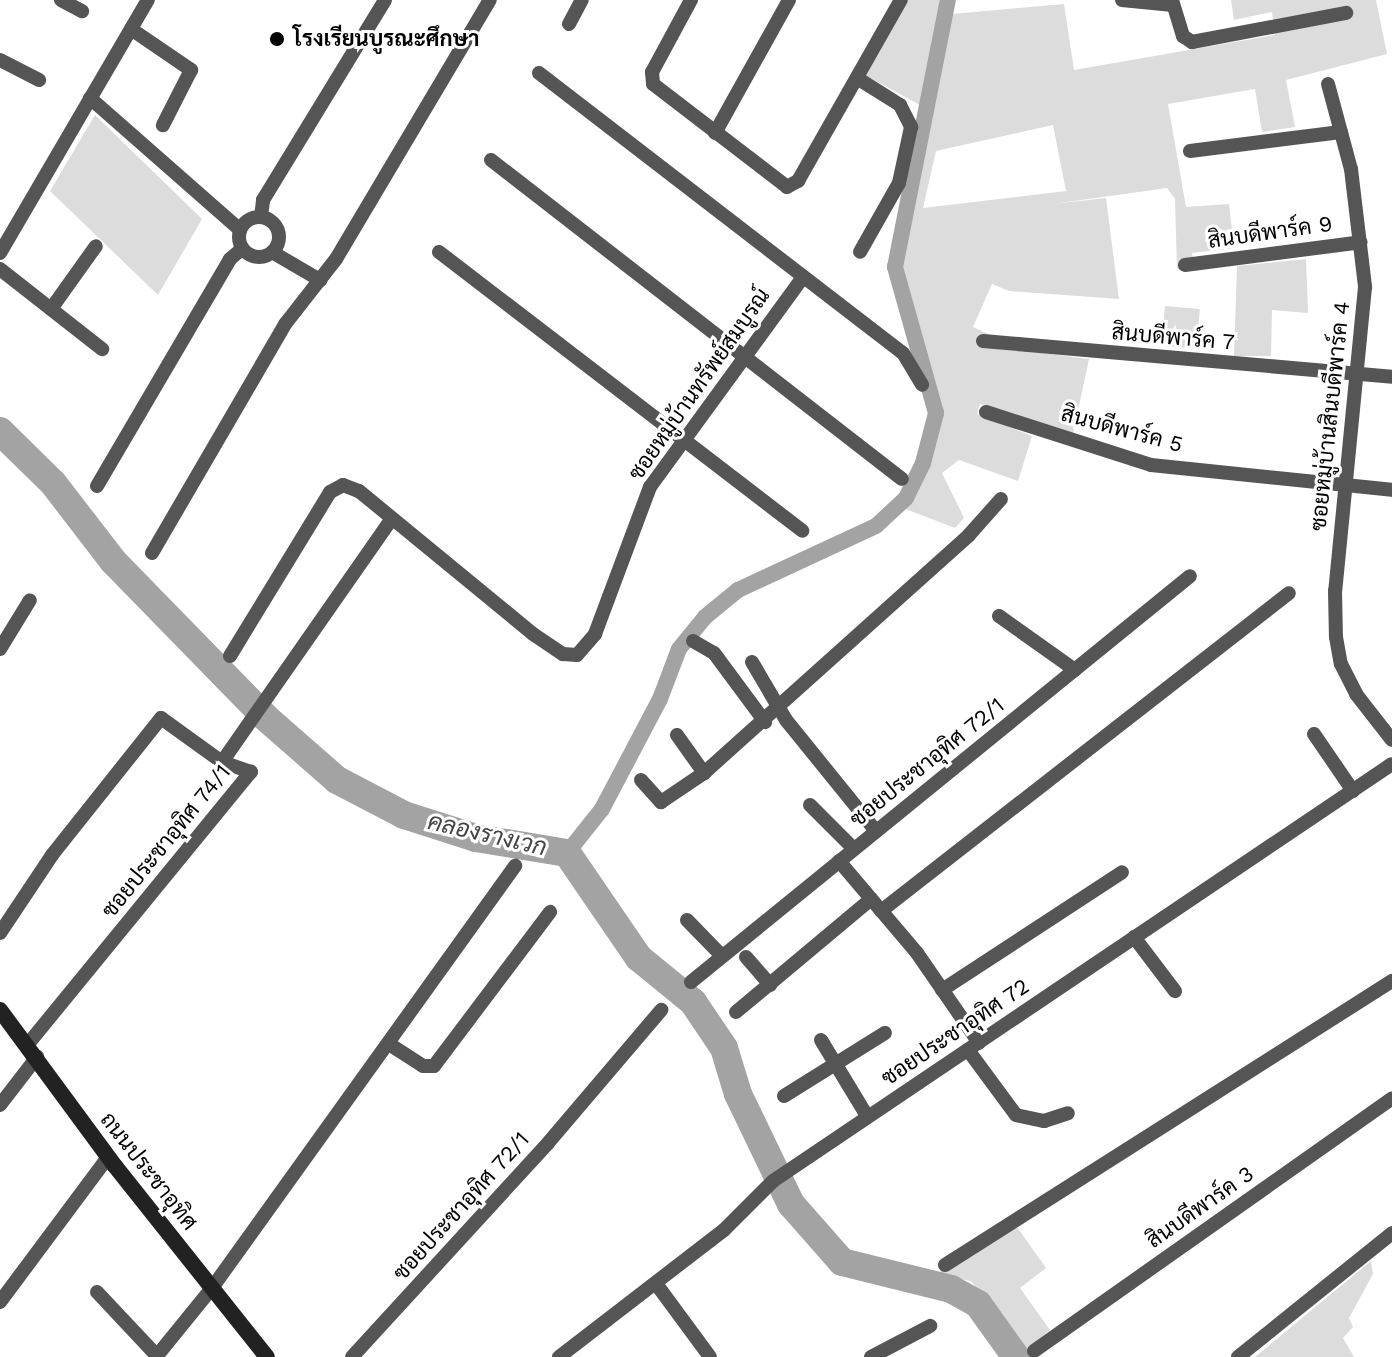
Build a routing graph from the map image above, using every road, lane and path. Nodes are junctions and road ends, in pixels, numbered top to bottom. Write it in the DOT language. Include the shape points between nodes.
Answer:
graph roads {
  1 [pos="61,0"];
  2 [pos="148,0"];
  3 [pos="385,0"];
  4 [pos="490,0"];
  5 [pos="582,0"];
  6 [pos="691,0"];
  7 [pos="789,0"];
  8 [pos="901,0"];
  9 [pos="1122,0"];
  10 [pos="1172,2"];
  11 [pos="82,11"];
  12 [pos="1346,13"];
  13 [pos="569,24"];
  14 [pos="131,29"];
  15 [pos="0,60"];
  16 [pos="539,73"];
  17 [pos="857,78"];
  18 [pos="39,80"];
  19 [pos="1328,84"];
  20 [pos="90,98"];
  21 [pos="163,125"];
  22 [pos="1341,132"];
  23 [pos="715,133"];
  24 [pos="1190,151"];
  25 [pos="491,160"];
  26 [pos="261,217"];
  27 [pos="240,230"];
  28 [pos="1361,242"];
  29 [pos="96,246"];
  30 [pos="242,249"];
  31 [pos="272,252"];
  32 [pos="439,252"];
  33 [pos="860,252"];
  34 [pos="0,253"];
  35 [pos="1185,265"];
  36 [pos="0,269"];
  37 [pos="803,277"];
  38 [pos="320,280"];
  39 [pos="51,309"];
  40 [pos="983,341"];
  41 [pos="102,349"];
  42 [pos="744,357"];
  43 [pos="1358,374"];
  44 [pos="1392,377"];
  45 [pos="922,385"];
  46 [pos="986,412"];
  47 [pos="685,438"];
  48 [pos="902,479"];
  49 [pos="97,486"];
  50 [pos="1344,487"];
  51 [pos="1392,490"];
  52 [pos="1001,499"];
  53 [pos="392,518"];
  54 [pos="802,531"];
  55 [pos="152,553"];
  56 [pos="1190,576"];
  57 [pos="1289,593"];
  58 [pos="30,600"];
  59 [pos="999,616"];
  60 [pos="693,641"];
  61 [pos="0,649"];
  62 [pos="230,656"];
  63 [pos="752,662"];
  64 [pos="1075,670"];
  65 [pos="780,708"];
  66 [pos="765,722"];
  67 [pos="1314,734"];
  68 [pos="677,735"];
  69 [pos="1392,740"];
  70 [pos="222,762"];
  71 [pos="1392,764"];
  72 [pos="704,773"];
  73 [pos="641,780"];
  74 [pos="1353,791"];
  75 [pos="810,805"];
  76 [pos="876,831"];
  77 [pos="854,849"];
  78 [pos="839,861"];
  79 [pos="515,866"];
  80 [pos="1122,872"];
  81 [pos="876,905"];
  82 [pos="550,912"];
  83 [pos="687,920"];
  84 [pos="0,933"];
  85 [pos="1134,937"];
  86 [pos="722,956"];
  87 [pos="746,957"];
  88 [pos="1392,981"];
  89 [pos="691,982"];
  90 [pos="770,985"];
  91 [pos="942,990"];
  92 [pos="1175,991"];
  93 [pos="0,1010"];
  94 [pos="661,1010"];
  95 [pos="736,1012"];
  96 [pos="885,1033"];
  97 [pos="821,1040"];
  98 [pos="389,1044"];
  99 [pos="973,1046"];
  100 [pos="33,1050"];
  101 [pos="836,1063"];
  102 [pos="784,1096"];
  103 [pos="1392,1098"];
  104 [pos="0,1105"];
  105 [pos="1068,1113"];
  106 [pos="867,1116"];
  107 [pos="108,1157"];
  108 [pos="1392,1233"];
  109 [pos="945,1265"];
  110 [pos="657,1285"];
  111 [pos="212,1288"];
  112 [pos="97,1292"];
  113 [pos="0,1302"];
  114 [pos="930,1326"];
  115 [pos="1034,1351"];
  116 [pos="156,1356"];
  117 [pos="267,1357"];
  118 [pos="352,1357"];
  119 [pos="559,1357"];
  120 [pos="710,1357"];
  121 [pos="871,1357"];
  122 [pos="1238,1357"];
  1 -- 11 [label="street"];
  2 -- 14 [label="street"];
  3 -- 26 [label="street" via="263,200"];
  4 -- 38 [label="street"];
  5 -- 13 [label="street"];
  6 -- 23 [label="street" via="652,72 653,84"];
  7 -- 23 [label="street"];
  8 -- 17 [label="street"];
  9 -- 10 [label="street"];
  10 -- 12 [label="street" via="1183,36 1192,42"];
  14 -- 20 [label="street"];
  14 -- 21 [label="street" via="191,70"];
  15 -- 18 [label="street"];
  16 -- 37 [label="street"];
  17 -- 23 [label="street" via="798,181 787,187"];
  17 -- 33 [label="street" via="900,105 911,127 899,183"];
  19 -- 22 [label="street, ซอยหมู่บ้านสินบดีพาร์ค 4"];
  20 -- 27 [label="street"];
  20 -- 34 [label="street"];
  22 -- 24 [label="street"];
  22 -- 28 [label="street, ซอยหมู่บ้านสินบดีพาร์ค 4"];
  25 -- 42 [label="street"];
  26 -- 27 [label="street"];
  26 -- 31 [label="street" via="279,233"];
  27 -- 30 [label="street"];
  28 -- 35 [label="street, สินบดีพาร์ค 9"];
  28 -- 43 [label="street, ซอยหมู่บ้านสินบดีพาร์ค 4" via="1365,287"];
  29 -- 39 [label="street"];
  30 -- 31 [label="street" via="260,257"];
  30 -- 49 [label="street" via="230,259"];
  31 -- 38 [label="street"];
  32 -- 47 [label="street"];
  36 -- 39 [label="street"];
  37 -- 42 [label="street, ซอยหมู่บ้านทรัพย์สมบูรณ์"];
  37 -- 45 [label="street" via="903,353"];
  38 -- 55 [label="street" via="286,323"];
  39 -- 41 [label="street"];
  40 -- 43 [label="street, สินบดีพาร์ค 7"];
  42 -- 47 [label="street, ซอยหมู่บ้านทรัพย์สมบูรณ์"];
  42 -- 48 [label="street"];
  43 -- 44 [label="street, สินบดีพาร์ค 7"];
  43 -- 50 [label="street, ซอยหมู่บ้านสินบดีพาร์ค 4"];
  46 -- 50 [label="street, สินบดีพาร์ค 5" via="1151,465"];
  47 -- 53 [label="street, ซอยหมู่บ้านทรัพย์สมบูรณ์" via="650,487 595,634 577,655 563,654 533,634"];
  47 -- 54 [label="street"];
  50 -- 51 [label="street, สินบดีพาร์ค 5"];
  50 -- 69 [label="street, ซอยหมู่บ้านสินบดีพาร์ค 4" via="1335,591 1341,664 1356,694"];
  52 -- 65 [label="street"];
  53 -- 62 [label="street" via="359,491 343,485 330,492"];
  53 -- 70 [label="street, ซอยประชาอุทิศ 74/1"];
  56 -- 64 [label="street, ซอยประชาอุทิศ 72/1"];
  57 -- 81 [label="street"];
  58 -- 61 [label="street"];
  59 -- 64 [label="street" via="1030,641 1061,654"];
  60 -- 66 [label="street" via="714,653"];
  63 -- 65 [label="street"];
  64 -- 76 [label="street, ซอยประชาอุทิศ 72/1"];
  65 -- 66 [label="street"];
  65 -- 76 [label="street"];
  66 -- 72 [label="street"];
  67 -- 74 [label="street"];
  68 -- 72 [label="street"];
  70 -- 84 [label="street" via="161,718 52,855"];
  70 -- 100 [label="street, ซอยประชาอุทิศ 74/1" via="251,772"];
  71 -- 74 [label="street, ซอยประชาอุทิศ 72"];
  72 -- 73 [label="street" via="661,802"];
  74 -- 85 [label="street, ซอยประชาอุทิศ 72"];
  75 -- 77 [label="street"];
  76 -- 77 [label="street, ซอยประชาอุทิศ 72/1"];
  77 -- 78 [label="street, ซอยประชาอุทิศ 72/1"];
  78 -- 81 [label="street"];
  78 -- 86 [label="street, ซอยประชาอุทิศ 72/1"];
  79 -- 98 [label="street"];
  80 -- 91 [label="street"];
  81 -- 90 [label="street"];
  81 -- 91 [label="street"];
  82 -- 98 [label="street" via="434,1066 423,1066"];
  83 -- 86 [label="street"];
  85 -- 92 [label="street"];
  85 -- 99 [label="street, ซอยประชาอุทิศ 72"];
  86 -- 89 [label="street, ซอยประชาอุทิศ 72/1"];
  87 -- 90 [label="street"];
  88 -- 109 [label="street"];
  90 -- 95 [label="street"];
  91 -- 99 [label="street"];
  93 -- 100 [label="main road, ถนนประชาอุทิศ"];
  94 -- 118 [label="street, ซอยประชาอุทิศ 72/1" via="548,1143"];
  96 -- 101 [label="street"];
  97 -- 101 [label="street"];
  98 -- 111 [label="street"];
  99 -- 105 [label="street" via="1016,1115 1044,1121"];
  99 -- 106 [label="street, ซอยประชาอุทิศ 72"];
  100 -- 104 [label="street"];
  100 -- 107 [label="main road, ถนนประชาอุทิศ"];
  101 -- 102 [label="street"];
  101 -- 106 [label="street"];
  103 -- 115 [label="street, สินบดีพาร์ค 3"];
  106 -- 110 [label="street, ซอยประชาอุทิศ 72" via="773,1181"];
  107 -- 111 [label="main road, ถนนประชาอุทิศ"];
  107 -- 113 [label="street"];
  108 -- 122 [label="street"];
  110 -- 119 [label="street, ซอยประชาอุทิศ 72"];
  110 -- 120 [label="street"];
  111 -- 116 [label="street"];
  111 -- 117 [label="main road, ถนนประชาอุทิศ"];
  112 -- 116 [label="street"];
  114 -- 121 [label="street"];
}
